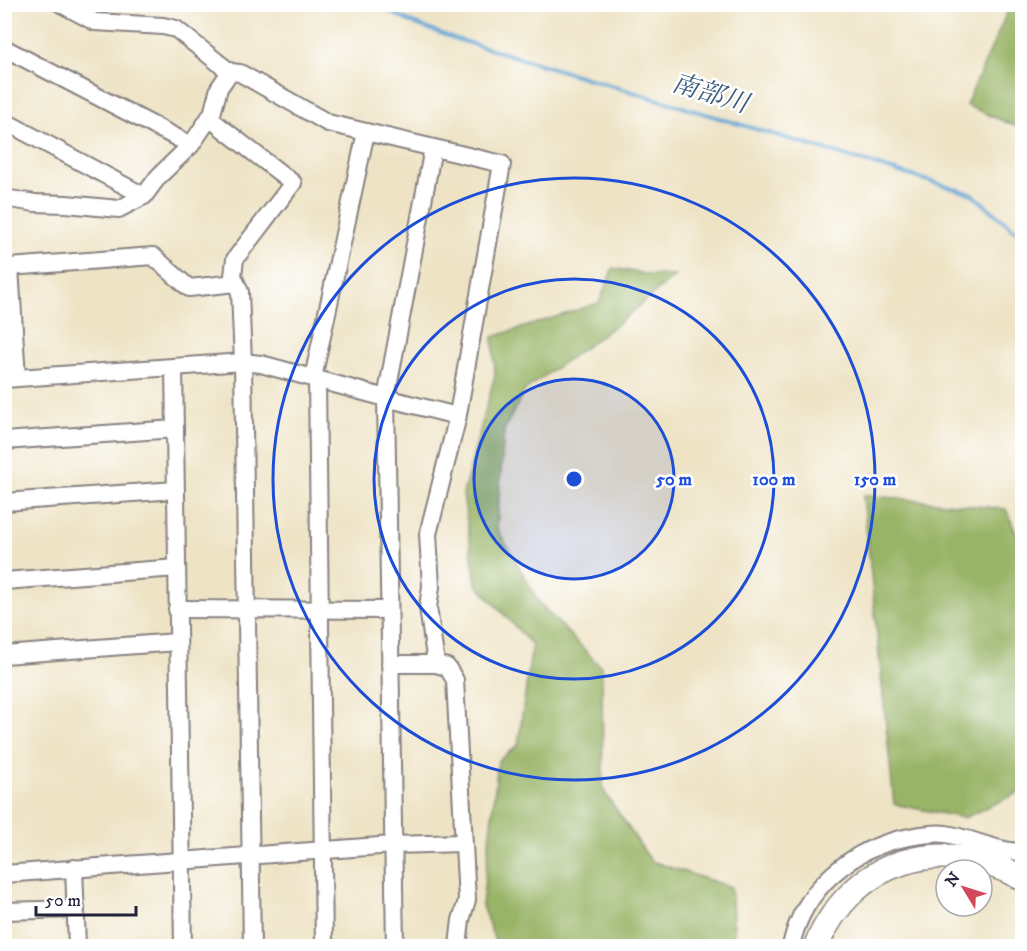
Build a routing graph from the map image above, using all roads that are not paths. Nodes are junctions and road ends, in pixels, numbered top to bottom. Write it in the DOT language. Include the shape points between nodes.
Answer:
graph roads {
  1 [pos="61,4"];
  2 [pos="4,48"];
  3 [pos="230,72"];
  4 [pos="209,118"];
  5 [pos="4,121"];
  6 [pos="366,132"];
  7 [pos="191,145"];
  8 [pos="433,148"];
  9 [pos="144,196"];
  10 [pos="4,198"];
  11 [pos="236,283"];
  12 [pos="243,362"];
  13 [pos="174,367"];
  14 [pos="11,379"];
  15 [pos="315,379"];
  16 [pos="386,398"];
  17 [pos="458,416"];
  18 [pos="175,429"];
  19 [pos="4,441"];
  20 [pos="176,490"];
  21 [pos="4,502"];
  22 [pos="177,568"];
  23 [pos="4,581"];
  24 [pos="177,609"];
  25 [pos="247,609"];
  26 [pos="320,610"];
  27 [pos="389,610"];
  28 [pos="177,642"];
  29 [pos="4,655"];
  30 [pos="390,664"];
  31 [pos="436,664"];
  32 [pos="463,843"];
  33 [pos="393,845"];
  34 [pos="323,850"];
  35 [pos="1023,852"];
  36 [pos="250,855"];
  37 [pos="181,860"];
  38 [pos="74,868"];
  39 [pos="934,872"];
  40 [pos="4,874"];
  41 [pos="1023,878"];
  42 [pos="994,880"];
  43 [pos="1022,892"];
  44 [pos="76,909"];
  45 [pos="4,911"];
  46 [pos="77,946"];
  47 [pos="183,946"];
  48 [pos="252,946"];
  49 [pos="324,946"];
  50 [pos="395,946"];
  51 [pos="458,946"];
  52 [pos="791,946"];
  53 [pos="816,946"];
  54 [pos="831,946"];
  1 -- 3 [label="street" via="95,22 176,29"];
  2 -- 7 [label="street"];
  3 -- 4 [label="street" via="219,88"];
  3 -- 6 [label="street" via="240,73 328,123"];
  4 -- 7 [label="street"];
  4 -- 11 [label="street" via="293,183 235,259"];
  5 -- 9 [label="street"];
  6 -- 8 [label="street"];
  6 -- 15 [label="street"];
  7 -- 9 [label="street"];
  8 -- 16 [label="street"];
  8 -- 17 [label="street" via="502,164"];
  9 -- 10 [label="street" via="119,209 35,204"];
  11 -- 12 [label="street" via="240,292"];
  11 -- 14 [label="street" via="189,288 153,256 10,267"];
  12 -- 13 [label="street"];
  12 -- 15 [label="street"];
  12 -- 25 [label="street"];
  13 -- 14 [label="street"];
  13 -- 18 [label="street"];
  15 -- 16 [label="street"];
  15 -- 26 [label="street"];
  16 -- 17 [label="street"];
  16 -- 27 [label="street"];
  17 -- 31 [label="street" via="428,534 432,587 428,607"];
  18 -- 19 [label="street"];
  18 -- 20 [label="street"];
  20 -- 21 [label="street"];
  20 -- 22 [label="street"];
  22 -- 23 [label="street"];
  22 -- 24 [label="street"];
  24 -- 25 [label="street"];
  24 -- 28 [label="street"];
  25 -- 26 [label="street"];
  25 -- 36 [label="street"];
  26 -- 27 [label="street"];
  26 -- 34 [label="street"];
  27 -- 30 [label="street"];
  28 -- 29 [label="street"];
  28 -- 37 [label="street"];
  30 -- 31 [label="street"];
  30 -- 33 [label="street"];
  31 -- 32 [label="street" via="447,667 455,680"];
  32 -- 33 [label="street"];
  32 -- 51 [label="street" via="467,900"];
  33 -- 34 [label="street"];
  33 -- 50 [label="street"];
  34 -- 36 [label="street"];
  34 -- 49 [label="street"];
  35 -- 52 [label="street" via="944,834 888,841 834,871 815,892"];
  36 -- 37 [label="street"];
  36 -- 48 [label="street"];
  37 -- 38 [label="street"];
  37 -- 47 [label="street"];
  38 -- 40 [label="street"];
  38 -- 44 [label="street"];
  39 -- 54 [label="highway" via="908,876 867,896 847,918"];
  41 -- 53 [label="highway" via="965,857 942,856 897,865 861,883 849,895 831,916"];
  42 -- 43 [label="highway"];
  44 -- 45 [label="street"];
  44 -- 46 [label="street"];
}
